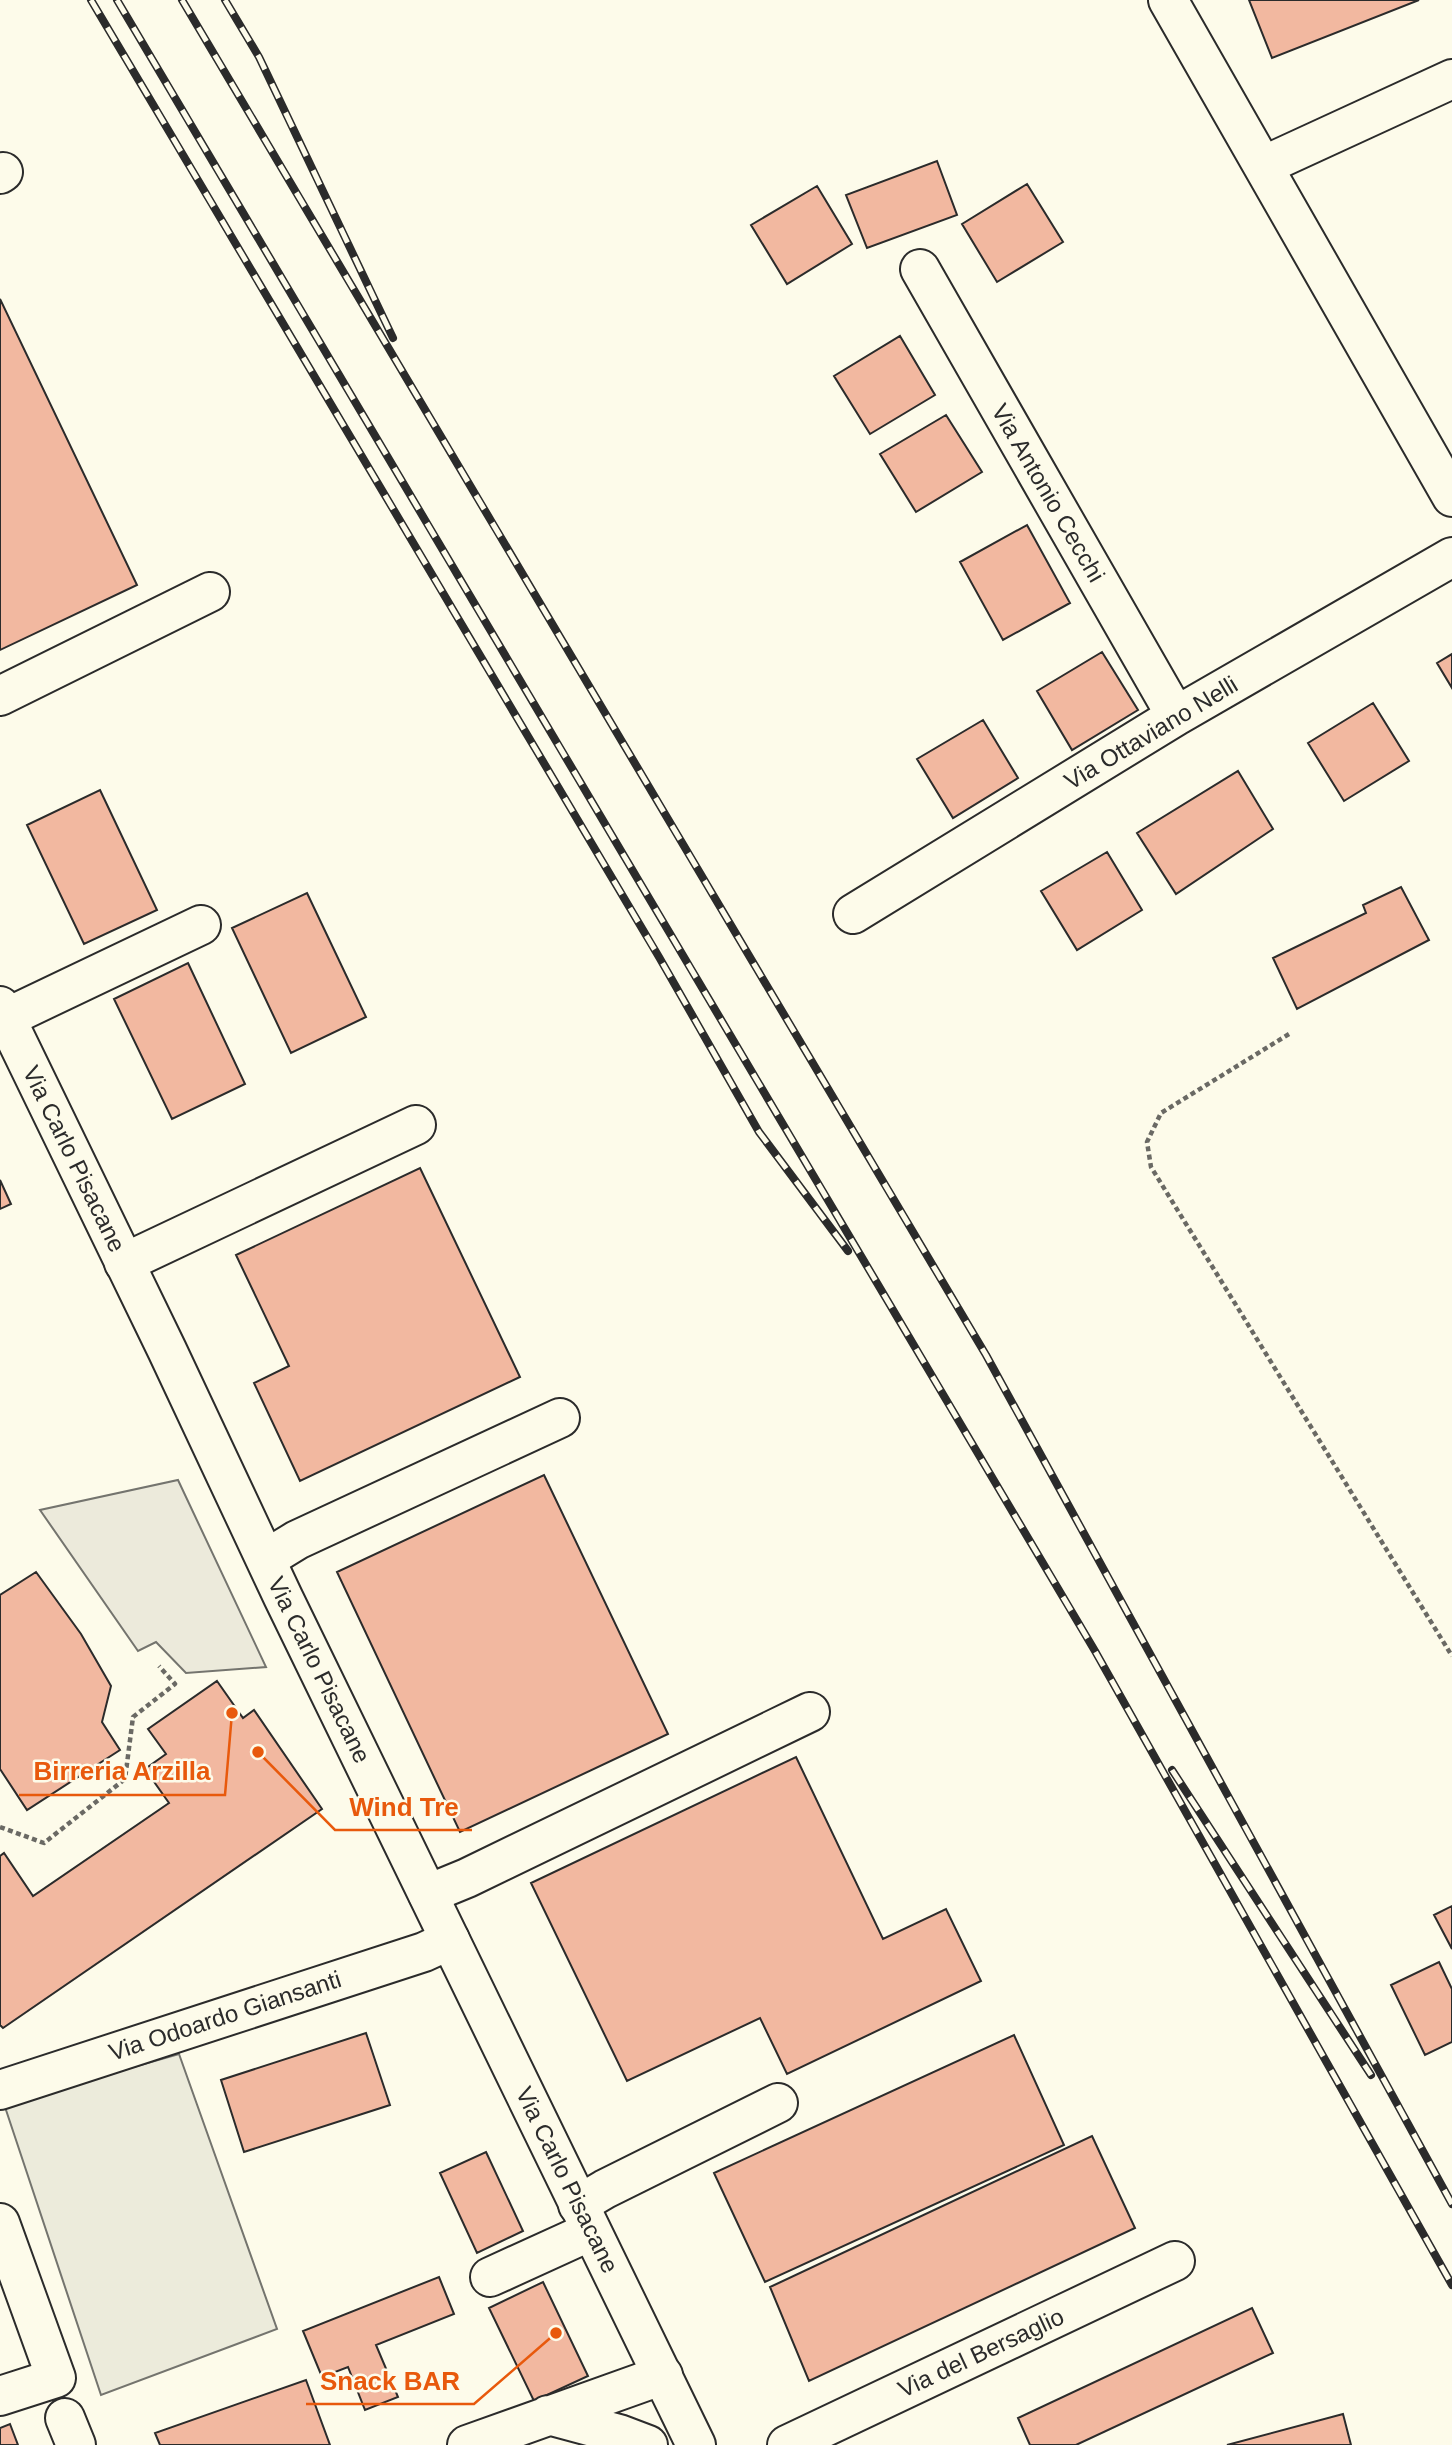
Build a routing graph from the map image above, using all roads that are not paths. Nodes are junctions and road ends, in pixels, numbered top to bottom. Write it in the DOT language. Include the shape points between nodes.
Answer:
graph roads {
  1 [pos="1168,0"];
  2 [pos="1452,79"];
  3 [pos="1263,166"];
  4 [pos="920,269"];
  5 [pos="1452,497"];
  6 [pos="1452,557"];
  7 [pos="210,592"];
  8 [pos="0,696"];
  9 [pos="1176,716"];
  10 [pos="853,914"];
  11 [pos="201,925"];
  12 [pos="3,1012"];
  13 [pos="416,1125"];
  14 [pos="124,1263"];
  15 [pos="560,1418"];
  16 [pos="265,1559"];
  17 [pos="810,1712"];
  18 [pos="429,1894"];
  19 [pos="450,1940"];
  20 [pos="0,2090"];
  21 [pos="778,2103"];
  22 [pos="585,2218"];
  23 [pos="0,2223"];
  24 [pos="1175,2261"];
  25 [pos="490,2277"];
  26 [pos="663,2375"];
  27 [pos="0,2396"];
  28 [pos="548,2415"];
  29 [pos="467,2445"];
  30 [pos="648,2445"];
  31 [pos="695,2445"];
  32 [pos="787,2445"];
  1 -- 3 [label="street"];
  2 -- 3 [label="street"];
  3 -- 5 [label="street"];
  4 -- 9 [label="street, Via Antonio Cecchi"];
  6 -- 9 [label="street, Via Ottaviano Nelli"];
  7 -- 8 [label="street"];
  9 -- 10 [label="street, Via Ottaviano Nelli"];
  11 -- 12 [label="street"];
  12 -- 14 [label="street, Via Carlo Pisacane"];
  13 -- 14 [label="street"];
  14 -- 16 [label="street, Via Carlo Pisacane"];
  15 -- 16 [label="street"];
  16 -- 18 [label="street, Via Carlo Pisacane"];
  17 -- 18 [label="street"];
  18 -- 19 [label="street, Via Carlo Pisacane"];
  19 -- 20 [label="street, Via Odoardo Giansanti"];
  19 -- 22 [label="street, Via Carlo Pisacane"];
  21 -- 22 [label="street" via="605,2189"];
  22 -- 25 [label="street"];
  22 -- 26 [label="street, Via Carlo Pisacane"];
  23 -- 27 [label="street" via="56,2378"];
  24 -- 32 [label="street, Via del Bersaglio"];
  26 -- 28 [label="street"];
  26 -- 31 [label="street, Via Carlo Pisacane"];
  28 -- 29 [label="street"];
  28 -- 30 [label="street"];
}
